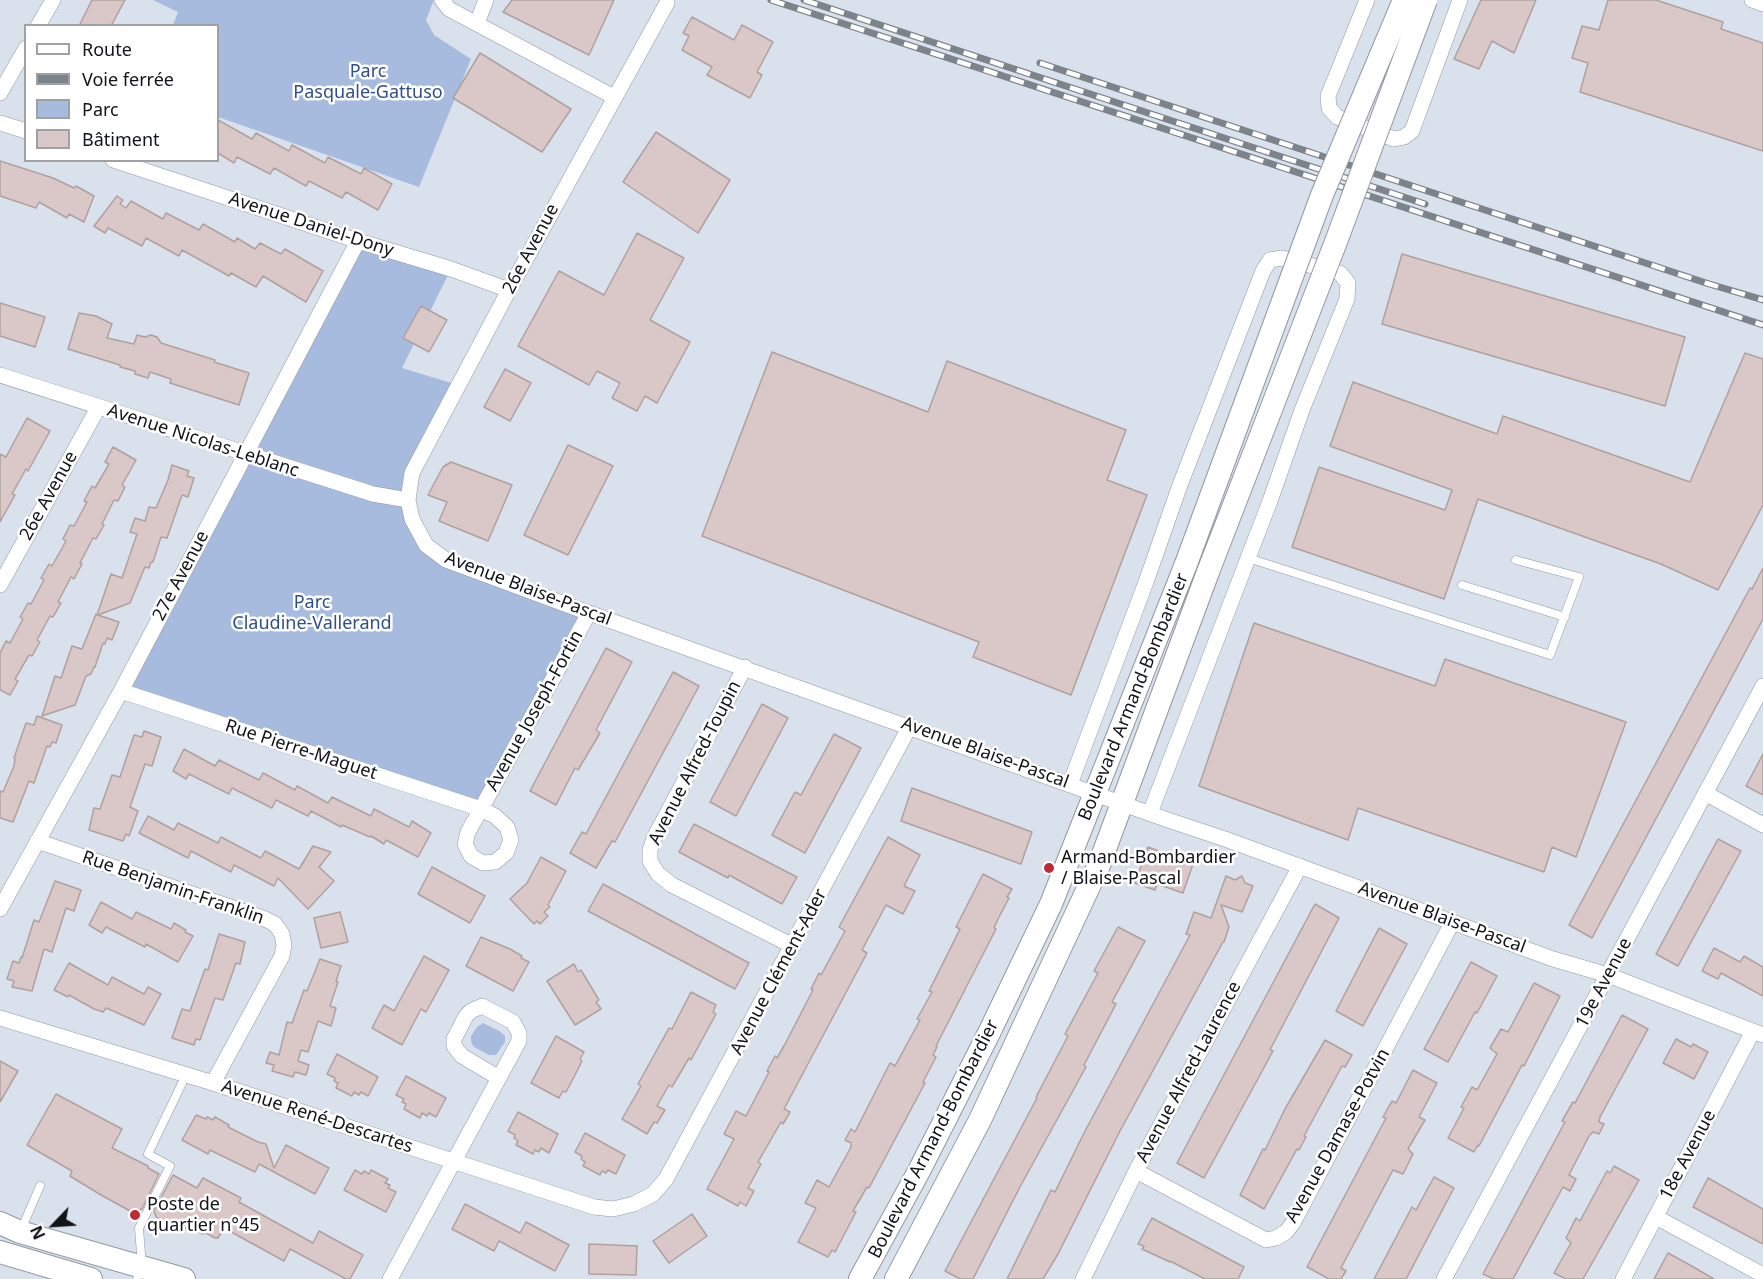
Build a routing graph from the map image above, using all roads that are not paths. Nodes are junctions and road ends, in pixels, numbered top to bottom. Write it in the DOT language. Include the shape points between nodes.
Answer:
graph roads {
  1 [pos="53,0"];
  2 [pos="442,0"];
  3 [pos="486,0"];
  4 [pos="1367,0"];
  5 [pos="1404,0"];
  6 [pos="1425,0"];
  7 [pos="1461,0"];
  8 [pos="1752,0"];
  9 [pos="667,3"];
  10 [pos="1763,4"];
  11 [pos="477,22"];
  12 [pos="39,24"];
  13 [pos="24,51"];
  14 [pos="0,93"];
  15 [pos="614,97"];
  16 [pos="0,123"];
  17 [pos="24,130"];
  18 [pos="119,162"];
  19 [pos="358,241"];
  20 [pos="509,290"];
  21 [pos="0,375"];
  22 [pos="98,408"];
  23 [pos="246,455"];
  24 [pos="408,500"];
  25 [pos="1248,558"];
  26 [pos="1516,560"];
  27 [pos="0,585"];
  28 [pos="1462,585"];
  29 [pos="589,613"];
  30 [pos="1565,617"];
  31 [pos="745,667"];
  32 [pos="1763,686"];
  33 [pos="121,691"];
  34 [pos="910,726"];
  35 [pos="1070,784"];
  36 [pos="1094,793"];
  37 [pos="1704,793"];
  38 [pos="1123,803"];
  39 [pos="482,808"];
  40 [pos="1150,813"];
  41 [pos="1763,825"];
  42 [pos="37,841"];
  43 [pos="1300,866"];
  44 [pos="0,909"];
  45 [pos="1452,923"];
  46 [pos="793,946"];
  47 [pos="1608,975"];
  48 [pos="0,1018"];
  49 [pos="1758,1033"];
  50 [pos="186,1075"];
  51 [pos="499,1078"];
  52 [pos="213,1083"];
  53 [pos="453,1161"];
  54 [pos="1136,1171"];
  55 [pos="40,1186"];
  56 [pos="634,1204"];
  57 [pos="1656,1217"];
  58 [pos="10,1242"];
  59 [pos="139,1273"];
  60 [pos="1763,1275"];
  61 [pos="91,1279"];
  62 [pos="184,1279"];
  63 [pos="390,1279"];
  64 [pos="861,1279"];
  65 [pos="896,1279"];
  66 [pos="1083,1279"];
  67 [pos="1444,1279"];
  68 [pos="1623,1279"];
  1 -- 12 [label="street"];
  2 -- 11 [label="street" via="449,9"];
  3 -- 11 [label="street"];
  4 -- 7 [label="street" via="1328,96 1329,108 1337,117 1394,140 1412,131"];
  5 -- 36 [label="street, Boulevard Armand-Bombardier, bridge" via="1322,195 1186,564"];
  6 -- 38 [label="street, Boulevard Armand-Bombardier, bridge"];
  8 -- 10 [label="street"];
  9 -- 15 [label="street, 26e Avenue"];
  11 -- 15 [label="street"];
  13 -- 14 [label="street"];
  15 -- 20 [label="street, 26e Avenue"];
  16 -- 17 [label="street"];
  18 -- 19 [label="street, Avenue Daniel-Dony"];
  19 -- 20 [label="street, Avenue Daniel-Dony" via="451,268"];
  19 -- 23 [label="street, 27e Avenue"];
  20 -- 24 [label="street, 26e Avenue" via="422,451 412,473"];
  21 -- 22 [label="street, Avenue Nicolas-Leblanc"];
  22 -- 23 [label="street, Avenue Nicolas-Leblanc"];
  22 -- 27 [label="street, 26e Avenue"];
  23 -- 24 [label="street, Avenue Nicolas-Leblanc" via="373,494"];
  23 -- 33 [label="street, 27e Avenue"];
  24 -- 29 [label="street, Avenue Blaise-Pascal" via="412,519 426,545 446,560"];
  25 -- 30 [label="lane" via="1550,655"];
  25 -- 35 [label="street, Boulevard Armand-Bombardier" via="1347,299 1348,283 1340,273 1282,258 1270,260 1263,271 1242,323"];
  25 -- 40 [label="street, Boulevard Armand-Bombardier"];
  26 -- 30 [label="lane" via="1579,577"];
  28 -- 30 [label="lane"];
  29 -- 31 [label="street, Avenue Blaise-Pascal"];
  29 -- 39 [label="street, Avenue Joseph-Fortin"];
  31 -- 34 [label="street, Avenue Blaise-Pascal"];
  31 -- 46 [label="street, Avenue Alfred-Toupin" via="654,838 650,861 672,885"];
  32 -- 37 [label="street, 19e Avenue"];
  33 -- 39 [label="street, Rue Pierre-Maguet"];
  33 -- 42 [label="street, 27e Avenue"];
  34 -- 35 [label="street, Avenue Blaise-Pascal"];
  34 -- 46 [label="street, Avenue Clément-Ader"];
  35 -- 36 [label="street, Avenue Blaise-Pascal"];
  36 -- 38 [label="street, Avenue Blaise-Pascal"];
  36 -- 64 [label="street, Boulevard Armand-Bombardier" via="1052,904"];
  37 -- 41 [label="street"];
  37 -- 47 [label="street, 19e Avenue"];
  38 -- 40 [label="street, Avenue Blaise-Pascal"];
  38 -- 65 [label="street, Boulevard Armand-Bombardier" via="1095,874 980,1120"];
  40 -- 43 [label="street, Avenue Blaise-Pascal"];
  42 -- 44 [label="street, 27e Avenue"];
  42 -- 52 [label="street, Rue Benjamin-Franklin" via="275,924 282,934 282,956"];
  43 -- 45 [label="street, Avenue Blaise-Pascal"];
  43 -- 54 [label="street, Avenue Alfred-Laurence"];
  45 -- 47 [label="street, Avenue Blaise-Pascal"];
  45 -- 54 [label="street, Avenue Damase-Potvin" via="1286,1232 1266,1240"];
  46 -- 56 [label="street, Avenue Clément-Ader" via="666,1179 653,1194"];
  47 -- 49 [label="street, Avenue Blaise-Pascal"];
  47 -- 67 [label="street, 19e Avenue"];
  48 -- 50 [label="street, Avenue René-Descartes"];
  49 -- 57 [label="street, 18e Avenue"];
  50 -- 52 [label="street, Avenue René-Descartes"];
  50 -- 59 [label="lane" via="148,1154 170,1166 139,1228"];
  51 -- 51 [label="street" via="517,1047 519,1033 513,1022 482,1006 466,1016 454,1046 462,1056"];
  51 -- 53 [label="street"];
  52 -- 53 [label="street, Avenue René-Descartes"];
  53 -- 56 [label="street, Avenue René-Descartes" via="594,1207 613,1209"];
  53 -- 63 [label="street"];
  54 -- 66 [label="street, Avenue Alfred-Laurence"];
  55 -- 58 [label="lane"];
  57 -- 60 [label="street"];
  57 -- 68 [label="street, 18e Avenue"];
  58 -- 59 [label="street"];
  58 -- 61 [label="street"];
  59 -- 62 [label="street"];
}
